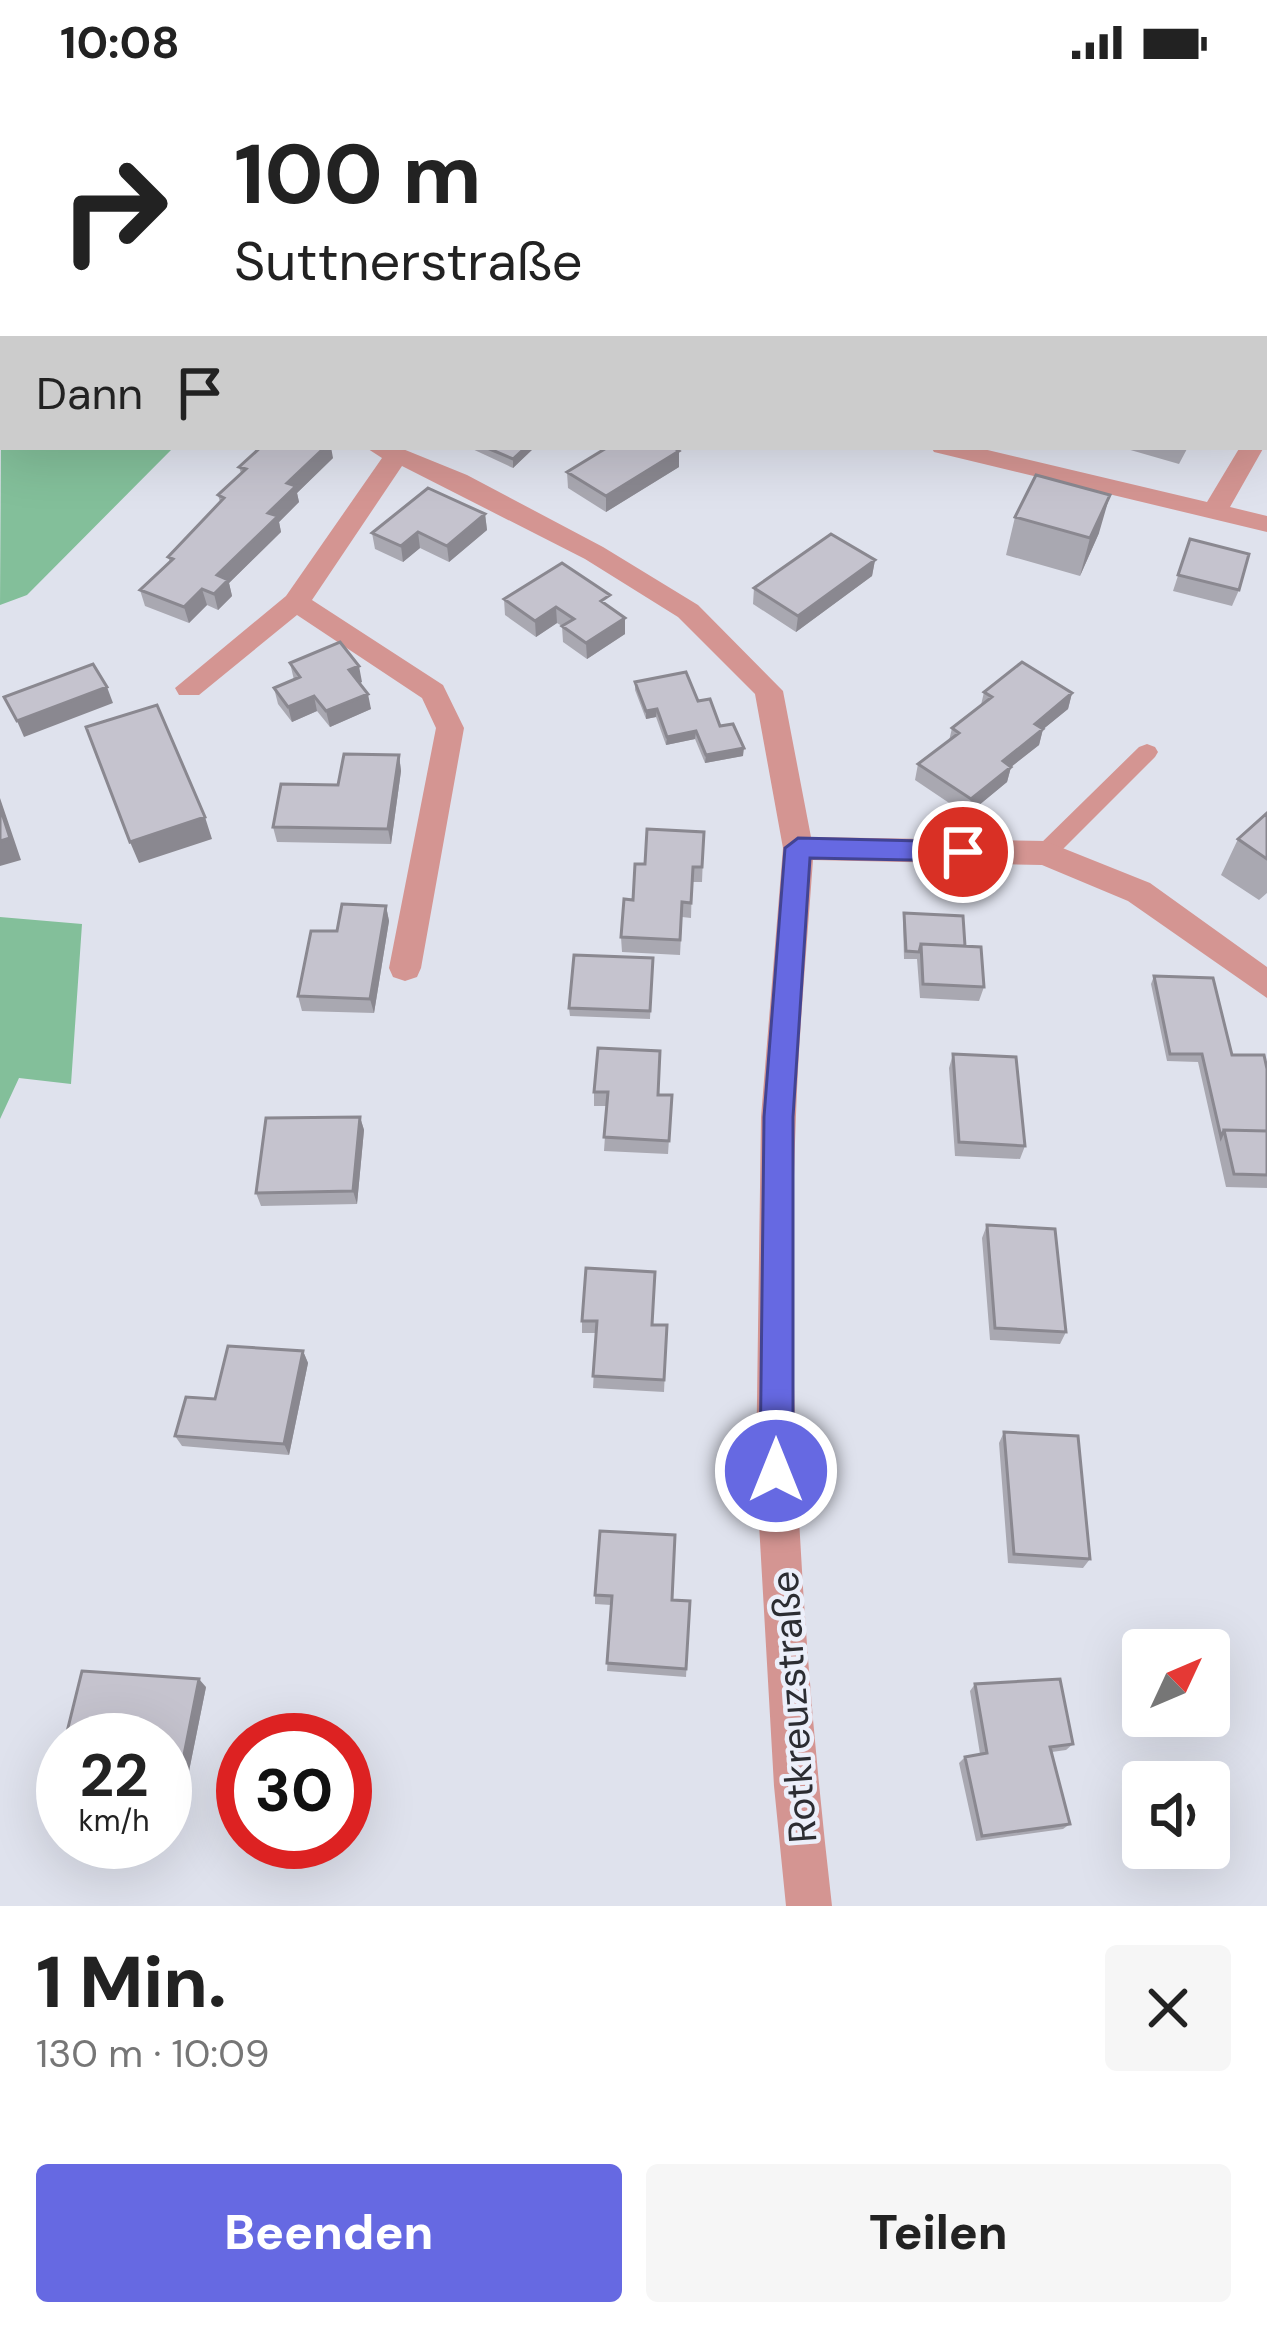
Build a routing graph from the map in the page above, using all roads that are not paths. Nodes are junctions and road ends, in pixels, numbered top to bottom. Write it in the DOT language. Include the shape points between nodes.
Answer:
graph roads {
  1 [pos="955,450"];
  2 [pos="1250,450"];
  3 [pos="386,453"];
  4 [pos="1213,514"];
  5 [pos="1267,524"];
  6 [pos="296,602"];
  7 [pos="189,688"];
  8 [pos="1147,752"];
  9 [pos="798,848"];
  10 [pos="1046,854"];
  11 [pos="406,968"];
  12 [pos="1267,985"];
  13 [pos="809,1906"];
  1 -- 4 [label="street"];
  2 -- 4 [label="street"];
  3 -- 6 [label="street, Rotkreuzstraße"];
  3 -- 9 [label="street, Rotkreuzstraße" via="458,481 688,610 770,691"];
  4 -- 5 [label="street"];
  6 -- 7 [label="street, Rotkreuzstraße"];
  6 -- 11 [label="street" via="433,692 450,728"];
  8 -- 10 [label="lane"];
  9 -- 10 [label="street"];
  9 -- 13 [label="street, Rotkreuzstraße" via="778,1117 776,1471"];
  10 -- 12 [label="street" via="1139,892"];
}
